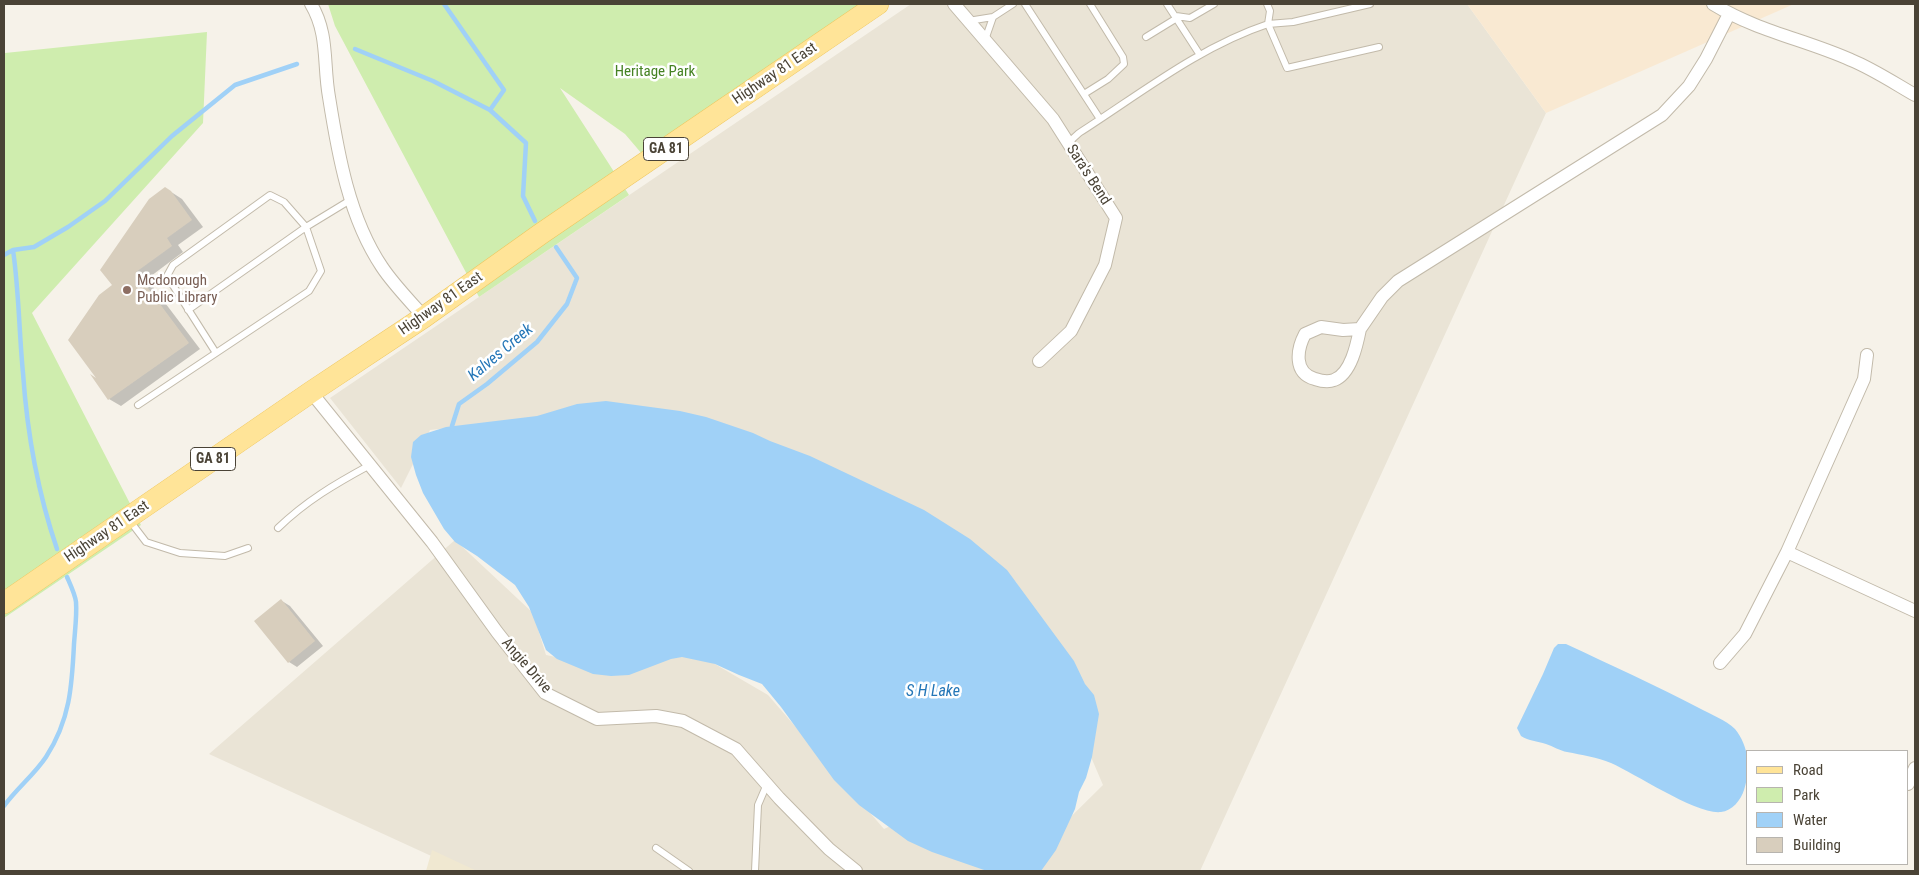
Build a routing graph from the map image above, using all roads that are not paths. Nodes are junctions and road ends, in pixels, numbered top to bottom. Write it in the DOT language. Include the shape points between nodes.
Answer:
graph roads {
  1 [pos="311,4"];
  2 [pos="878,4"];
  3 [pos="954,4"];
  4 [pos="1013,4"];
  5 [pos="1025,4"];
  6 [pos="1090,4"];
  7 [pos="1167,4"];
  8 [pos="1214,4"];
  9 [pos="1267,4"];
  10 [pos="1370,4"];
  11 [pos="1713,4"];
  12 [pos="1729,14"];
  13 [pos="993,17"];
  14 [pos="1176,17"];
  15 [pos="968,21"];
  16 [pos="1268,24"];
  17 [pos="1146,37"];
  18 [pos="985,40"];
  19 [pos="1379,47"];
  20 [pos="1200,55"];
  21 [pos="1084,94"];
  22 [pos="1915,94"];
  23 [pos="1100,119"];
  24 [pos="1068,143"];
  25 [pos="352,199"];
  26 [pos="306,227"];
  27 [pos="188,310"];
  28 [pos="424,317"];
  29 [pos="1360,329"];
  30 [pos="216,353"];
  31 [pos="1867,355"];
  32 [pos="1039,361"];
  33 [pos="311,392"];
  34 [pos="138,405"];
  35 [pos="370,465"];
  36 [pos="127,518"];
  37 [pos="278,528"];
  38 [pos="248,548"];
  39 [pos="1787,552"];
  40 [pos="4,603"];
  41 [pos="1915,611"];
  42 [pos="1720,663"];
  43 [pos="1915,768"];
  44 [pos="1909,782"];
  45 [pos="767,784"];
  46 [pos="656,848"];
  47 [pos="756,870"];
  48 [pos="689,871"];
  49 [pos="856,871"];
  1 -- 25 [label="street" via="318,15 326,46 328,93 336,140"];
  2 -- 28 [label="main road, Highway 81 East / GA 81"];
  3 -- 15 [label="street, Sara's Bend"];
  4 -- 13 [label="lane"];
  5 -- 21 [label="lane"];
  6 -- 21 [label="lane" via="1123,57 1124,64"];
  7 -- 14 [label="lane"];
  8 -- 14 [label="lane" via="1190,18"];
  9 -- 16 [label="lane" via="1270,12"];
  10 -- 16 [label="lane" via="1293,22"];
  11 -- 12 [label="street"];
  12 -- 22 [label="street" via="1759,28 1851,60"];
  12 -- 29 [label="street" via="1689,86 1662,114 1398,281 1382,297"];
  13 -- 15 [label="lane"];
  13 -- 18 [label="lane"];
  14 -- 17 [label="lane"];
  14 -- 20 [label="lane"];
  15 -- 18 [label="street, Sara's Bend"];
  16 -- 19 [label="lane" via="1287,68"];
  16 -- 20 [label="lane" via="1240,34"];
  18 -- 24 [label="street, Sara's Bend" via="1053,119"];
  20 -- 23 [label="lane"];
  21 -- 23 [label="lane"];
  23 -- 24 [label="lane"];
  24 -- 32 [label="street, Sara's Bend" via="1116,218 1105,265 1071,331"];
  25 -- 26 [label="lane"];
  25 -- 28 [label="street" via="382,268"];
  26 -- 27 [label="lane"];
  26 -- 27 [label="lane" via="284,202 270,194 173,265 167,276"];
  26 -- 30 [label="lane" via="321,271 309,291"];
  27 -- 30 [label="lane"];
  28 -- 33 [label="main road, Highway 81 East / GA 81"];
  29 -- 29 [label="street" via="1321,327 1305,334 1299,346 1301,368 1309,377 1335,380 1353,357"];
  30 -- 34 [label="lane"];
  31 -- 39 [label="street" via="1864,379"];
  33 -- 35 [label="street, Angie Drive"];
  33 -- 36 [label="main road, Highway 81 East / GA 81"];
  35 -- 37 [label="lane" via="320,493"];
  35 -- 45 [label="street, Angie Drive" via="545,693 597,719 656,716 683,721 736,749"];
  36 -- 38 [label="lane" via="146,542 180,553 225,556"];
  36 -- 40 [label="main road, Highway 81 East / GA 81"];
  39 -- 41 [label="street"];
  39 -- 42 [label="street" via="1744,634"];
  43 -- 44 [label="street"];
  45 -- 47 [label="lane" via="758,805"];
  45 -- 49 [label="street, Angie Drive" via="829,849"];
  46 -- 48 [label="lane"];
}
